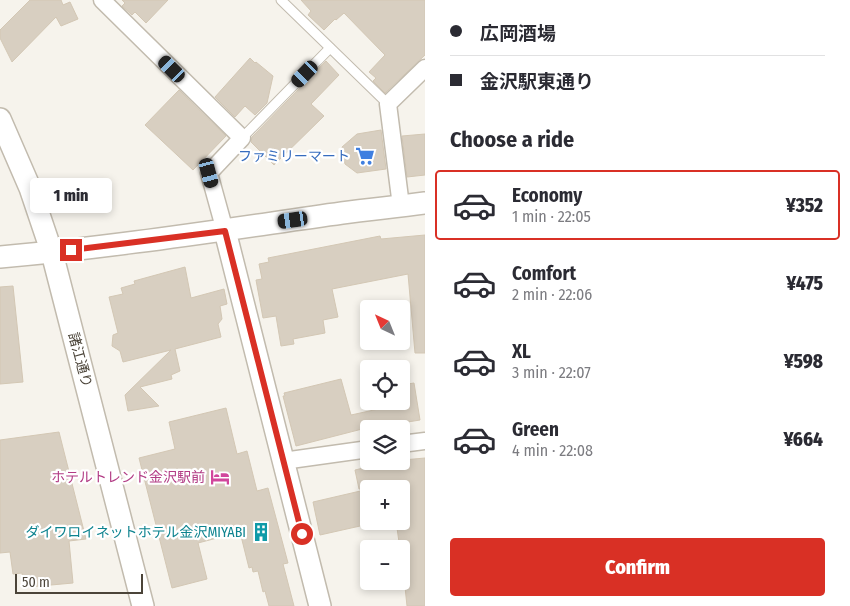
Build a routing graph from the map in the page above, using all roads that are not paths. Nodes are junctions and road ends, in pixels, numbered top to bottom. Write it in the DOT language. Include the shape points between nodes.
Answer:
graph roads {
  1 [pos="102,0"];
  2 [pos="281,0"];
  3 [pos="330,48"];
  4 [pos="425,68"];
  5 [pos="388,104"];
  6 [pos="0,119"];
  7 [pos="242,138"];
  8 [pos="425,203"];
  9 [pos="401,206"];
  10 [pos="225,231"];
  11 [pos="52,253"];
  12 [pos="0,258"];
  13 [pos="425,441"];
  14 [pos="410,443"];
  15 [pos="360,450"];
  16 [pos="283,461"];
  17 [pos="143,606"];
  18 [pos="320,606"];
  1 -- 7 [label="street"];
  2 -- 3 [label="lane"];
  3 -- 5 [label="lane"];
  3 -- 7 [label="lane"];
  4 -- 5 [label="street"];
  5 -- 9 [label="street"];
  6 -- 11 [label="street, 諸江通り" via="30,188"];
  7 -- 10 [label="street" via="209,173"];
  8 -- 9 [label="street"];
  9 -- 10 [label="street"];
  10 -- 11 [label="street"];
  10 -- 16 [label="street"];
  11 -- 12 [label="street"];
  11 -- 17 [label="street, 諸江通り"];
  13 -- 14 [label="street"];
  15 -- 16 [label="street"];
  16 -- 18 [label="street"];
}
